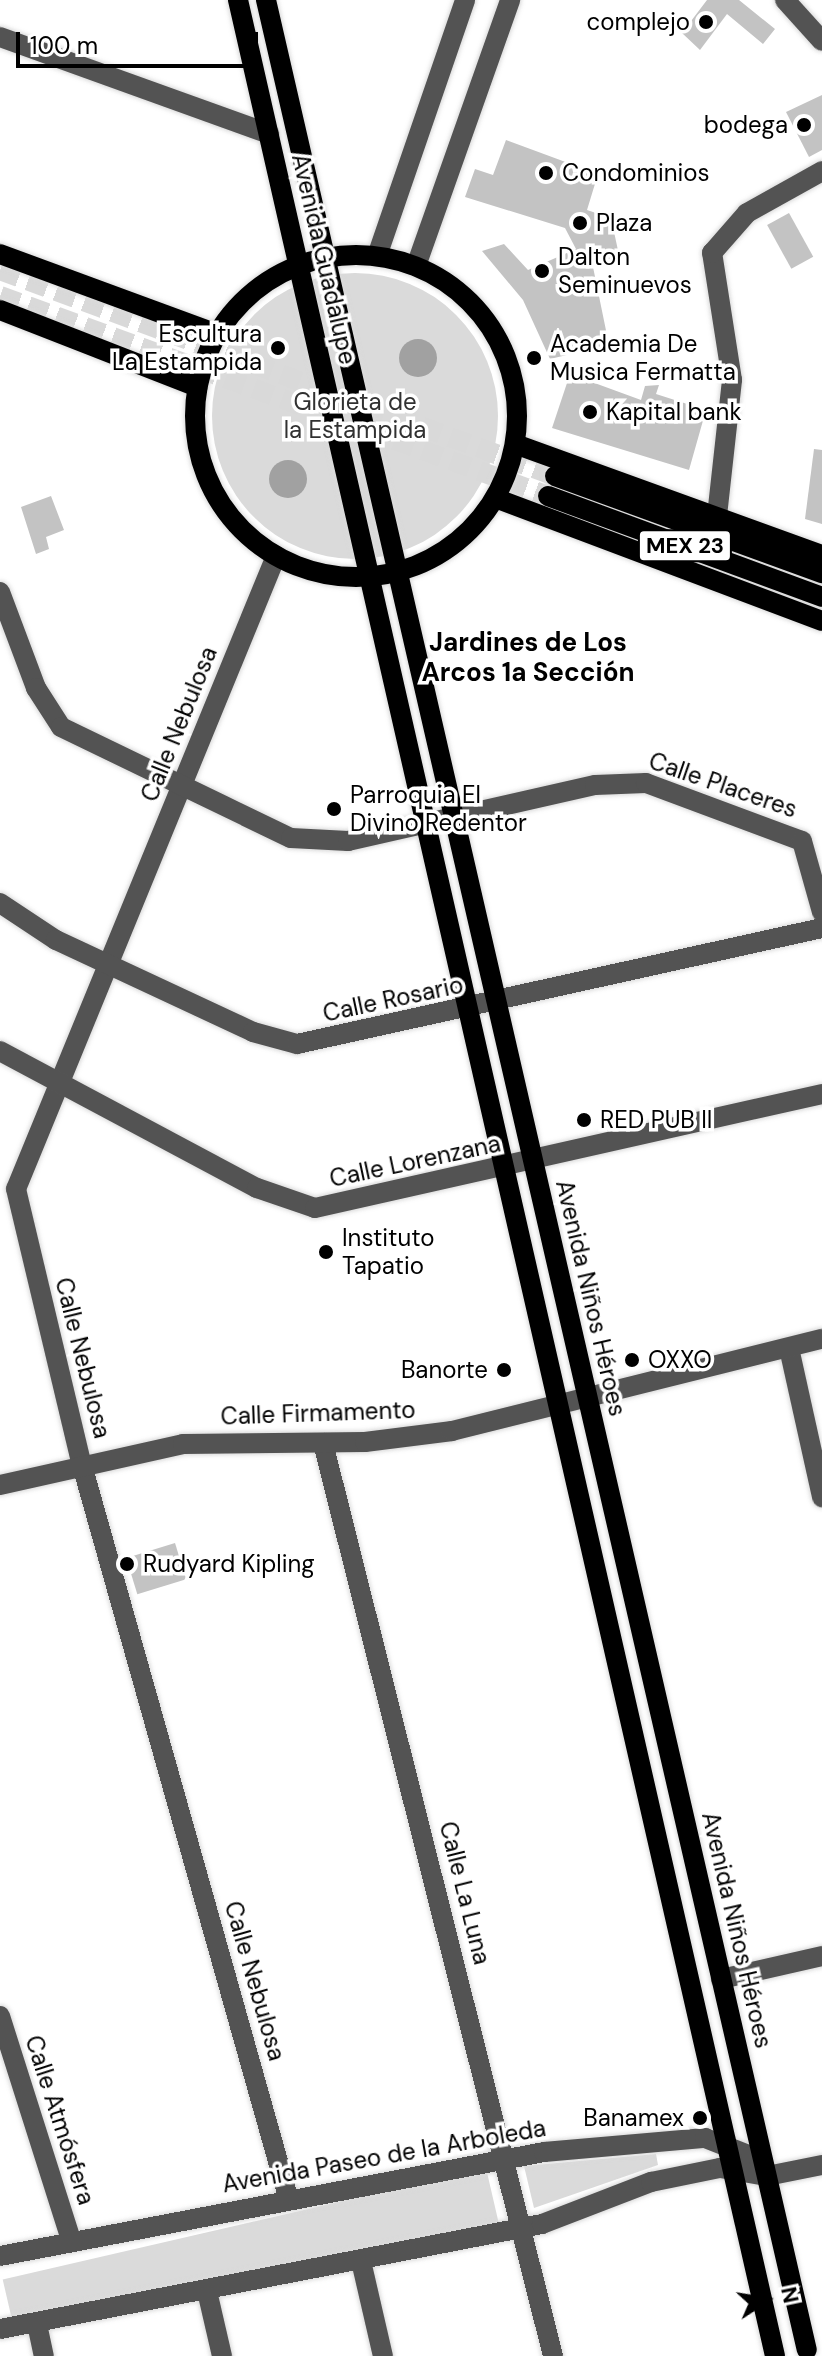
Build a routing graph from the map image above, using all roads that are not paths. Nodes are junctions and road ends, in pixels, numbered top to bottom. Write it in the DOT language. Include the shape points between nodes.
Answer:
graph roads {
  1 [pos="238,0"];
  2 [pos="266,0"];
  3 [pos="465,0"];
  4 [pos="510,0"];
  5 [pos="785,0"];
  6 [pos="0,37"];
  7 [pos="822,41"];
  8 [pos="269,134"];
  9 [pos="822,171"];
  10 [pos="0,254"];
  11 [pos="377,256"];
  12 [pos="324,259"];
  13 [pos="299,265"];
  14 [pos="416,266"];
  15 [pos="0,310"];
  16 [pos="218,334"];
  17 [pos="198,387"];
  18 [pos="515,444"];
  19 [pos="555,476"];
  20 [pos="548,496"];
  21 [pos="495,498"];
  22 [pos="717,516"];
  23 [pos="822,555"];
  24 [pos="276,556"];
  25 [pos="397,572"];
  26 [pos="822,573"];
  27 [pos="369,577"];
  28 [pos="0,592"];
  29 [pos="822,597"];
  30 [pos="822,621"];
  31 [pos="181,788"];
  32 [pos="454,817"];
  33 [pos="426,824"];
  34 [pos="0,903"];
  35 [pos="822,912"];
  36 [pos="822,928"];
  37 [pos="107,964"];
  38 [pos="496,1003"];
  39 [pos="466,1010"];
  40 [pos="0,1051"];
  41 [pos="58,1082"];
  42 [pos="822,1094"];
  43 [pos="533,1162"];
  44 [pos="501,1169"];
  45 [pos="8,1185"];
  46 [pos="822,1339"];
  47 [pos="789,1348"];
  48 [pos="587,1398"];
  49 [pos="555,1406"];
  50 [pos="323,1443"];
  51 [pos="82,1465"];
  52 [pos="0,1485"];
  53 [pos="822,1497"];
  54 [pos="822,1956"];
  55 [pos="721,1979"];
  56 [pos="0,2016"];
  57 [pos="727,2142"];
  58 [pos="505,2157"];
  59 [pos="732,2165"];
  60 [pos="822,2165"];
  61 [pos="767,2176"];
  62 [pos="288,2197"];
  63 [pos="523,2228"];
  64 [pos="71,2240"];
  65 [pos="0,2256"];
  66 [pos="361,2261"];
  67 [pos="207,2291"];
  68 [pos="37,2324"];
  69 [pos="0,2329"];
  70 [pos="815,2352"];
  71 [pos="44,2356"];
  72 [pos="222,2356"];
  73 [pos="383,2356"];
  74 [pos="553,2356"];
  75 [pos="776,2356"];
  1 -- 8 [label="main road, Avenida Guadalupe"];
  2 -- 12 [label="main road, Avenida Guadalupe"];
  3 -- 11 [label="street"];
  4 -- 14 [label="street"];
  5 -- 7 [label="street"];
  6 -- 8 [label="street"];
  8 -- 13 [label="main road, Avenida Guadalupe"];
  9 -- 22 [label="street" via="747,213 712,253 732,380"];
  10 -- 16 [label="main road"];
  11 -- 12 [label="main road"];
  11 -- 14 [label="main road"];
  12 -- 13 [label="main road"];
  12 -- 25 [label="main road, Avenida Niños Héroes"];
  13 -- 16 [label="main road" via="267,281"];
  13 -- 27 [label="main road, Avenida Guadalupe"];
  14 -- 18 [label="main road" via="462,295 496,338 515,389"];
  15 -- 17 [label="main road"];
  16 -- 17 [label="main road"];
  17 -- 24 [label="main road" via="195,415 205,471 233,520"];
  18 -- 21 [label="main road"];
  18 -- 22 [label="main road"];
  19 -- 26 [label="main road, MEX 23"];
  20 -- 29 [label="main road, MEX 23"];
  21 -- 25 [label="main road" via="442,553"];
  21 -- 30 [label="main road"];
  22 -- 23 [label="main road"];
  24 -- 27 [label="main road" via="321,574"];
  24 -- 31 [label="street, Calle Nebulosa"];
  25 -- 27 [label="main road"];
  25 -- 32 [label="main road, Avenida Niños Héroes"];
  27 -- 33 [label="main road"];
  28 -- 31 [label="street, Calle Placeres" via="36,688 61,727"];
  31 -- 33 [label="street, Calle Placeres" via="308,842 348,841"];
  31 -- 37 [label="street, Calle Nebulosa"];
  32 -- 33 [label="street, Calle Placeres"];
  32 -- 35 [label="street, Calle Placeres" via="595,785 646,783 802,841"];
  32 -- 38 [label="main road, Avenida Niños Héroes"];
  33 -- 39 [label="main road"];
  34 -- 37 [label="street, Calle Rosario"];
  36 -- 38 [label="street, Calle Rosario"];
  37 -- 39 [label="street, Calle Rosario" via="286,1042"];
  37 -- 41 [label="street, Calle Nebulosa"];
  38 -- 39 [label="street, Calle Rosario"];
  38 -- 43 [label="main road, Avenida Niños Héroes"];
  39 -- 44 [label="main road"];
  40 -- 41 [label="street, Calle Lorenzana"];
  41 -- 44 [label="street, Calle Lorenzana" via="257,1188 315,1208"];
  41 -- 45 [label="street, Calle Nebulosa"];
  42 -- 43 [label="street, Calle Lorenzana"];
  43 -- 44 [label="street, Calle Lorenzana"];
  43 -- 48 [label="main road, Avenida Niños Héroes"];
  44 -- 49 [label="main road"];
  45 -- 51 [label="street, Calle Nebulosa"];
  46 -- 47 [label="street, Calle Firmamento"];
  47 -- 48 [label="street, Calle Firmamento"];
  47 -- 53 [label="street"];
  48 -- 49 [label="street, Calle Firmamento"];
  48 -- 55 [label="main road, Avenida Niños Héroes"];
  49 -- 50 [label="street, Calle Firmamento" via="404,1440"];
  49 -- 57 [label="main road"];
  50 -- 51 [label="street, Calle Firmamento" via="183,1444"];
  50 -- 58 [label="street, Calle La Luna"];
  51 -- 52 [label="street, Calle Firmamento"];
  51 -- 62 [label="street, Calle Nebulosa"];
  54 -- 55 [label="street"];
  55 -- 61 [label="main road, Avenida Niños Héroes"];
  56 -- 64 [label="street, Calle Atmósfera"];
  57 -- 58 [label="street, Avenida Paseo de la Arboleda" via="696,2138 631,2149"];
  57 -- 59 [label="main road"];
  57 -- 61 [label="street" via="751,2156"];
  58 -- 62 [label="street, Avenida Paseo de la Arboleda"];
  58 -- 63 [label="street, Calle La Luna"];
  59 -- 61 [label="street"];
  59 -- 63 [label="street" via="651,2182"];
  59 -- 75 [label="main road"];
  60 -- 61 [label="street"];
  61 -- 70 [label="main road, Avenida Niños Héroes"];
  62 -- 64 [label="street, Avenida Paseo de la Arboleda"];
  63 -- 66 [label="street"];
  63 -- 74 [label="street, Calle La Luna"];
  64 -- 65 [label="street, Avenida Paseo de la Arboleda"];
  66 -- 67 [label="street"];
  66 -- 73 [label="street"];
  67 -- 68 [label="street"];
  67 -- 72 [label="street"];
  68 -- 69 [label="street"];
  68 -- 71 [label="street"];
  70 -- 75 [label="main road"];
}
